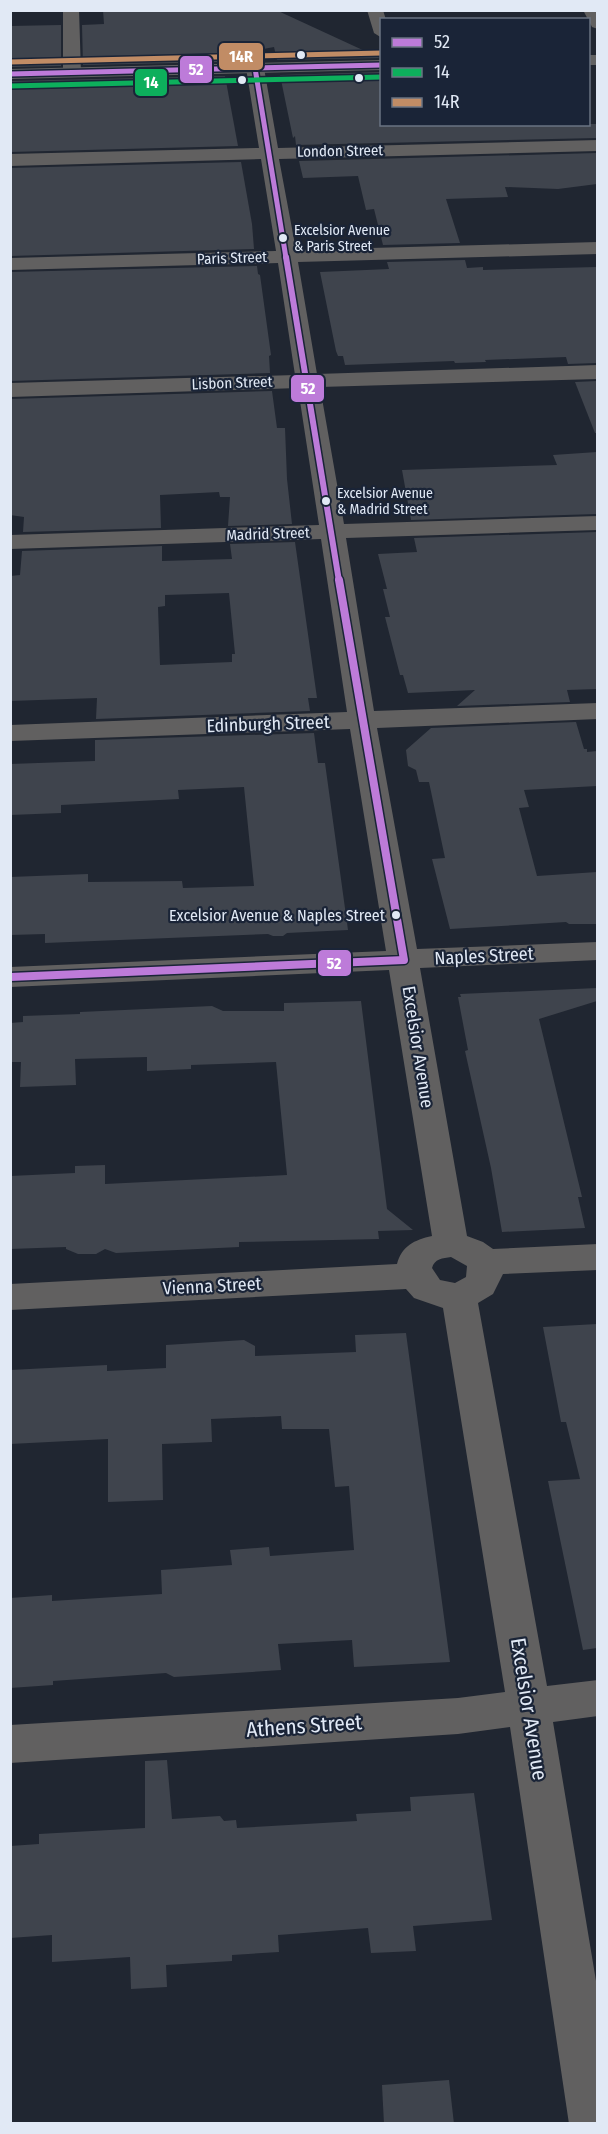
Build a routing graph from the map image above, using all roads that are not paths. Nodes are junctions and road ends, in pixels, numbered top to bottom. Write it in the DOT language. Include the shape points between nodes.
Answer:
graph roads {
  1 [pos="71,10"];
  2 [pos="375,10"];
  3 [pos="591,10"];
  4 [pos="597,24"];
  5 [pos="380,29"];
  6 [pos="380,65"];
  7 [pos="255,68"];
  8 [pos="72,72"];
  9 [pos="10,74"];
  10 [pos="597,145"];
  11 [pos="269,153"];
  12 [pos="10,160"];
  13 [pos="597,248"];
  14 [pos="286,256"];
  15 [pos="10,264"];
  16 [pos="597,372"];
  17 [pos="308,381"];
  18 [pos="10,390"];
  19 [pos="597,523"];
  20 [pos="333,532"];
  21 [pos="10,542"];
  22 [pos="597,711"];
  23 [pos="362,720"];
  24 [pos="10,733"];
  25 [pos="597,951"];
  26 [pos="404,960"];
  27 [pos="10,977"];
  28 [pos="451,1244"];
  29 [pos="597,1257"];
  30 [pos="484,1262"];
  31 [pos="414,1276"];
  32 [pos="459,1296"];
  33 [pos="10,1297"];
  34 [pos="597,1698"];
  35 [pos="529,1707"];
  36 [pos="10,1744"];
  37 [pos="594,2124"];
  1 -- 8 [label="street"];
  2 -- 5 [label="street"];
  3 -- 4 [label="street"];
  6 -- 7 [label="main road"];
  7 -- 8 [label="main road"];
  7 -- 11 [label="street, Excelsior Avenue"];
  8 -- 9 [label="main road"];
  10 -- 11 [label="street, London Street"];
  11 -- 12 [label="street, London Street"];
  11 -- 14 [label="street, Excelsior Avenue"];
  13 -- 14 [label="street, Paris Street"];
  14 -- 15 [label="street, Paris Street"];
  14 -- 17 [label="street, Excelsior Avenue"];
  16 -- 17 [label="street, Lisbon Street"];
  17 -- 18 [label="street, Lisbon Street"];
  17 -- 20 [label="street, Excelsior Avenue"];
  19 -- 20 [label="street, Madrid Street"];
  20 -- 21 [label="street, Madrid Street"];
  20 -- 23 [label="street, Excelsior Avenue"];
  22 -- 23 [label="street, Edinburgh Street"];
  23 -- 24 [label="street, Edinburgh Street"];
  23 -- 26 [label="street, Excelsior Avenue"];
  25 -- 26 [label="street, Naples Street"];
  26 -- 27 [label="street, Naples Street"];
  26 -- 28 [label="street, Excelsior Avenue"];
  28 -- 30 [label="street" via="465,1247"];
  28 -- 31 [label="street" via="431,1247 417,1257 412,1266"];
  29 -- 30 [label="street"];
  30 -- 32 [label="street" via="486,1273 482,1283"];
  31 -- 32 [label="street" via="426,1290"];
  31 -- 33 [label="street, Vienna Street"];
  32 -- 35 [label="street, Excelsior Avenue"];
  34 -- 35 [label="street, Athens Street"];
  35 -- 36 [label="street, Athens Street" via="458,1716"];
  35 -- 37 [label="street, Excelsior Avenue"];
}
